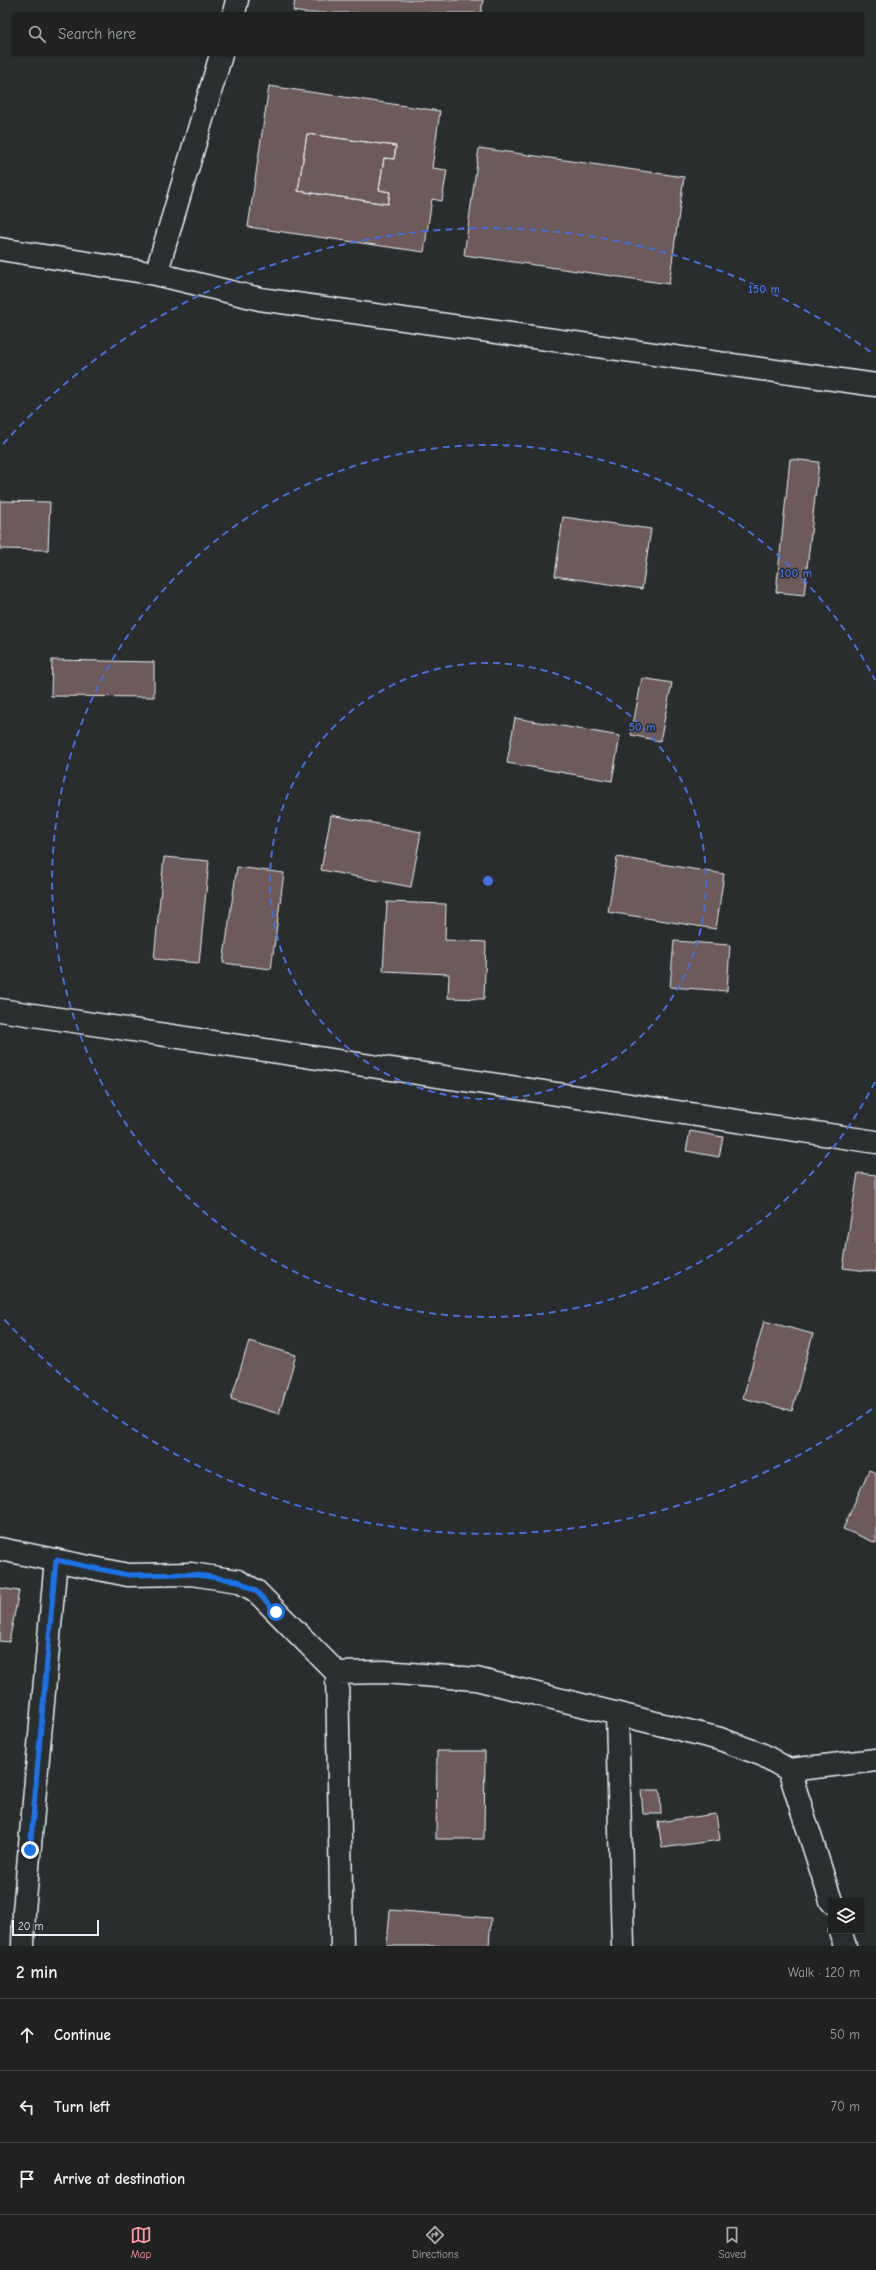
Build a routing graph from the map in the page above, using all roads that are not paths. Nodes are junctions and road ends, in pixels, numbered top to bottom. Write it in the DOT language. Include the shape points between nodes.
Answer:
graph roads {
  1 [pos="237,0"];
  2 [pos="234,12"];
  3 [pos="221,56"];
  4 [pos="0,249"];
  5 [pos="156,274"];
  6 [pos="876,385"];
  7 [pos="0,1010"];
  8 [pos="876,1142"];
  9 [pos="0,1549"];
  10 [pos="56,1560"];
  11 [pos="337,1673"];
  12 [pos="617,1714"];
  13 [pos="876,1760"];
  14 [pos="789,1770"];
  15 [pos="830,1898"];
  16 [pos="841,1934"];
  17 [pos="23,1946"];
  18 [pos="342,1946"];
  19 [pos="623,1946"];
  20 [pos="845,1946"];
  1 -- 2 [label="street"];
  3 -- 5 [label="street"];
  4 -- 5 [label="street"];
  5 -- 6 [label="street" via="260,299"];
  7 -- 8 [label="street"];
  9 -- 10 [label="street"];
  10 -- 11 [label="street" via="128,1575 191,1574 238,1581 256,1591"];
  10 -- 17 [label="street"];
  11 -- 12 [label="street" via="384,1672 476,1679"];
  11 -- 18 [label="street"];
  12 -- 14 [label="street" via="720,1739 763,1755"];
  12 -- 19 [label="street"];
  13 -- 14 [label="street"];
  14 -- 15 [label="street"];
  16 -- 20 [label="street"];
}
